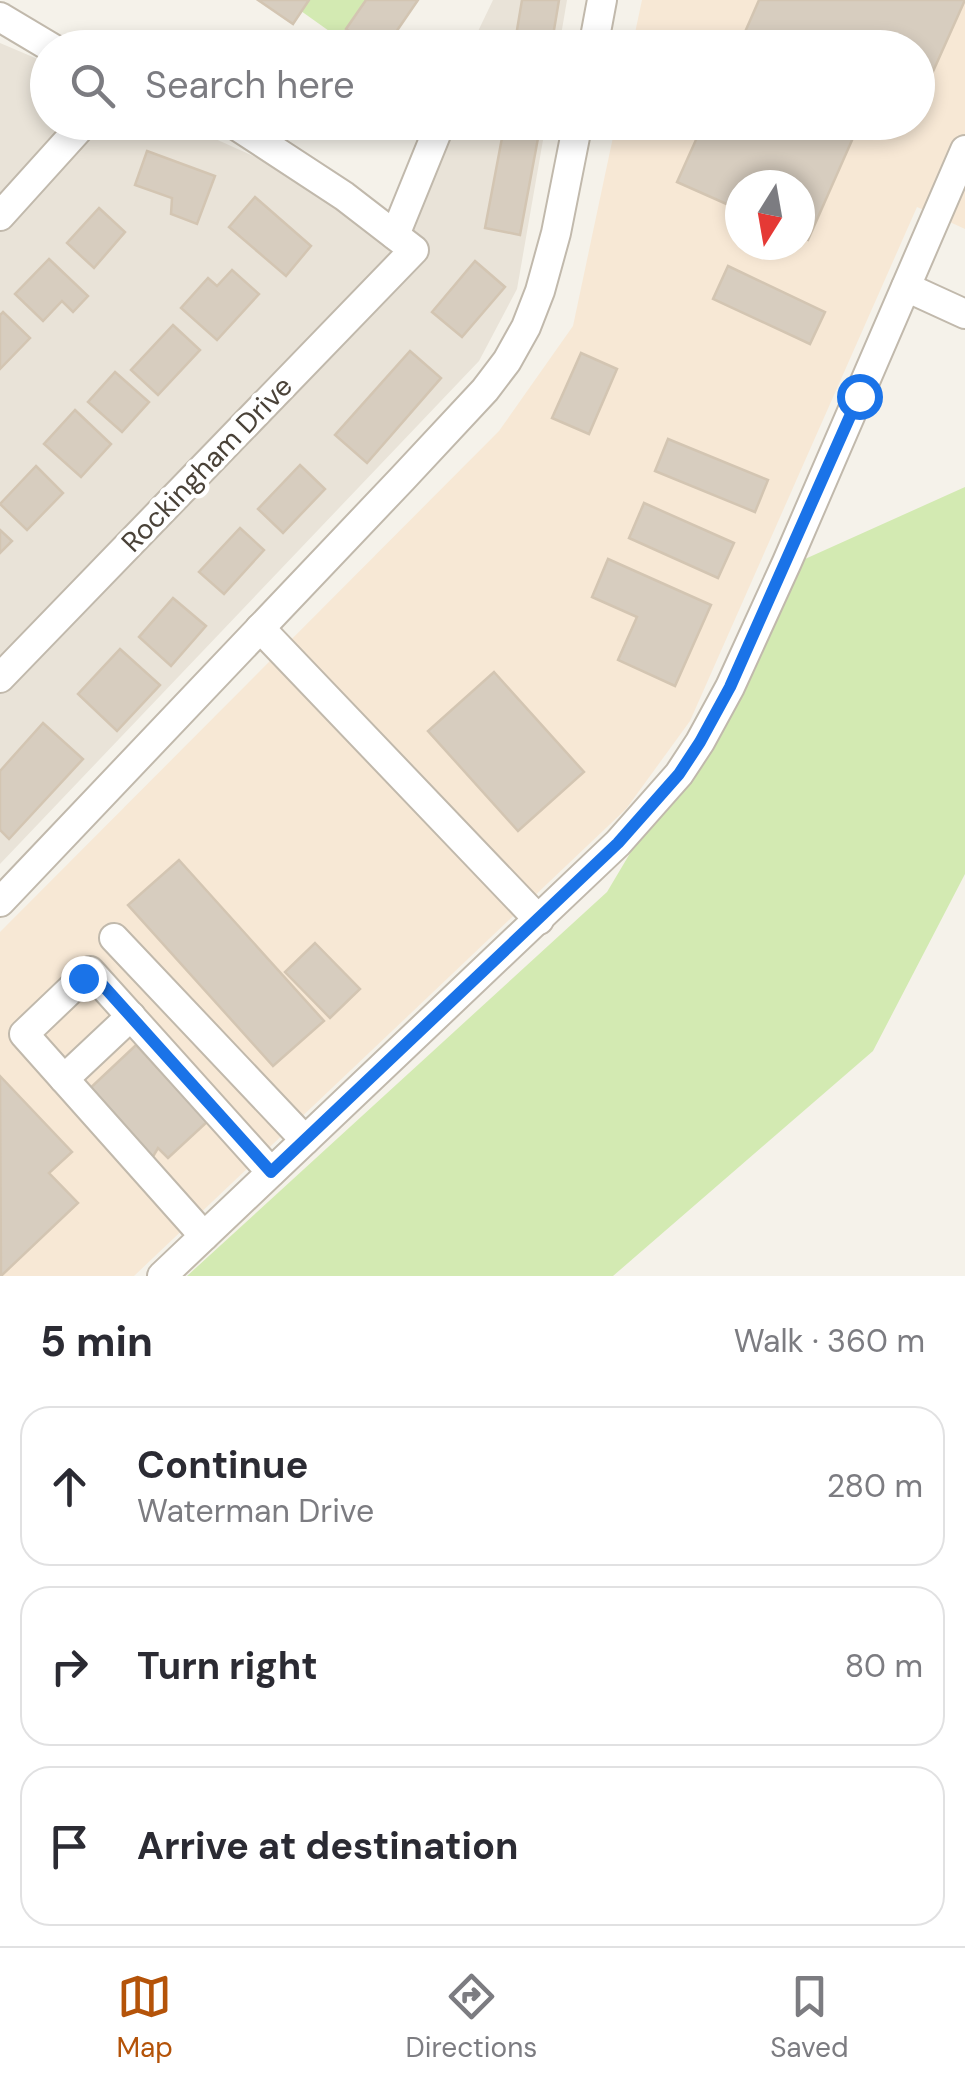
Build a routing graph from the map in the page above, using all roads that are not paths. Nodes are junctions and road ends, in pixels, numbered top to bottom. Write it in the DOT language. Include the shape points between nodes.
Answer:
graph roads {
  1 [pos="602,0"];
  2 [pos="0,17"];
  3 [pos="596,30"];
  4 [pos="30,35"];
  5 [pos="69,140"];
  6 [pos="258,140"];
  7 [pos="435,140"];
  8 [pos="574,140"];
  9 [pos="965,150"];
  10 [pos="959,182"];
  11 [pos="0,216"];
  12 [pos="404,242"];
  13 [pos="906,287"];
  14 [pos="965,314"];
  15 [pos="260,628"];
  16 [pos="0,678"];
  17 [pos="0,902"];
  18 [pos="539,920"];
  19 [pos="114,938"];
  20 [pos="131,1016"];
  21 [pos="64,1078"];
  22 [pos="305,1140"];
  23 [pos="271,1172"];
  24 [pos="204,1236"];
  25 [pos="162,1276"];
  1 -- 3 [label="street"];
  2 -- 4 [label="street"];
  5 -- 11 [label="street"];
  6 -- 12 [label="street"];
  7 -- 12 [label="street"];
  8 -- 15 [label="street" via="540,291 506,361"];
  9 -- 10 [label="street"];
  10 -- 13 [label="street"];
  12 -- 16 [label="street, Rockingham Drive"];
  13 -- 14 [label="street"];
  13 -- 18 [label="street" via="787,562 700,742 655,803"];
  15 -- 17 [label="street"];
  15 -- 18 [label="street"];
  18 -- 22 [label="street"];
  19 -- 22 [label="street"];
  20 -- 21 [label="street"];
  20 -- 21 [label="street" via="90,971 24,1034"];
  20 -- 23 [label="street"];
  21 -- 24 [label="street"];
  22 -- 23 [label="street"];
  23 -- 24 [label="street"];
  24 -- 25 [label="street"];
}
